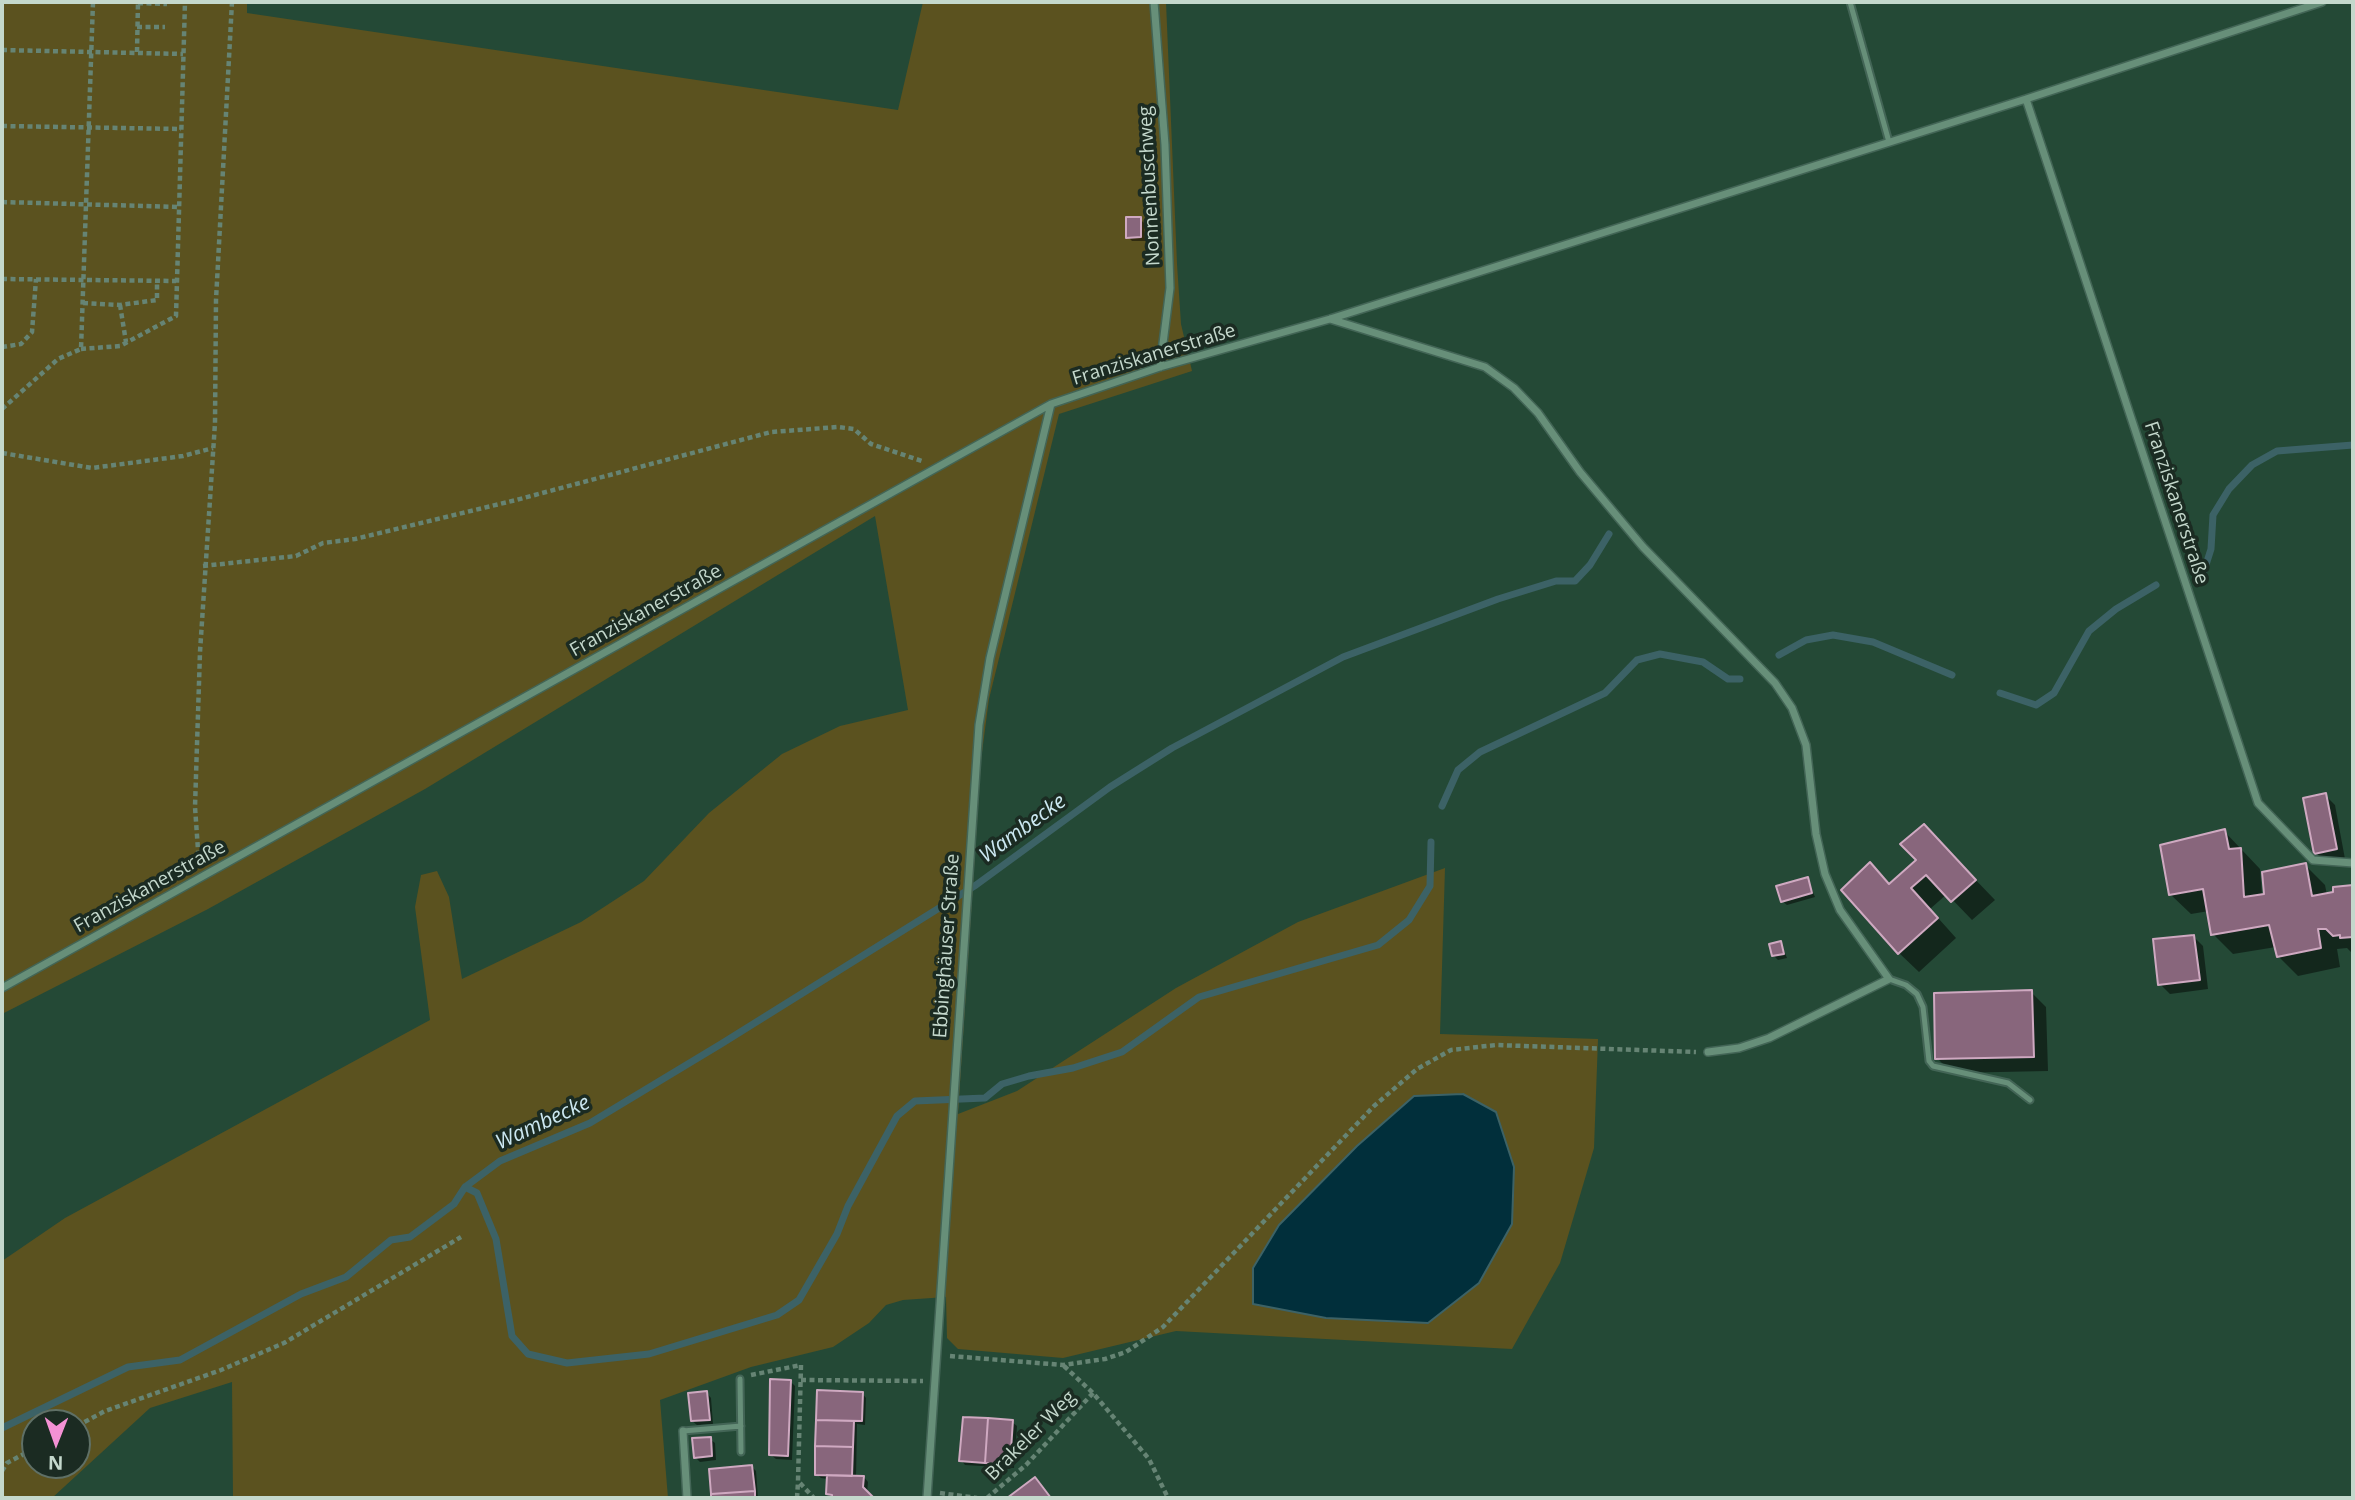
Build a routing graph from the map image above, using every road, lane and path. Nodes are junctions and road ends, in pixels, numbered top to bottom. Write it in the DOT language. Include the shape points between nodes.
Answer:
graph roads {
  1 [pos="93,2"];
  2 [pos="138,2"];
  3 [pos="185,2"];
  4 [pos="232,2"];
  5 [pos="1154,2"];
  6 [pos="1850,2"];
  7 [pos="2322,2"];
  8 [pos="167,4"];
  9 [pos="137,27"];
  10 [pos="165,27"];
  11 [pos="2,51"];
  12 [pos="91,52"];
  13 [pos="137,52"];
  14 [pos="183,54"];
  15 [pos="2026,99"];
  16 [pos="2,127"];
  17 [pos="88,127"];
  18 [pos="181,129"];
  19 [pos="1889,142"];
  20 [pos="2,202"];
  21 [pos="86,204"];
  22 [pos="179,207"];
  23 [pos="2,279"];
  24 [pos="36,279"];
  25 [pos="83,280"];
  26 [pos="157,281"];
  27 [pos="176,281"];
  28 [pos="83,303"];
  29 [pos="120,305"];
  30 [pos="1330,319"];
  31 [pos="126,342"];
  32 [pos="2,347"];
  33 [pos="81,349"];
  34 [pos="1160,368"];
  35 [pos="2,400"];
  36 [pos="1051,404"];
  37 [pos="4,407"];
  38 [pos="213,448"];
  39 [pos="2,453"];
  40 [pos="939,467"];
  41 [pos="203,566"];
  42 [pos="2353,863"];
  43 [pos="200,877"];
  44 [pos="1889,979"];
  45 [pos="2,988"];
  46 [pos="1708,1052"];
  47 [pos="2030,1100"];
  48 [pos="461,1237"];
  49 [pos="937,1356"];
  50 [pos="1063,1365"];
  51 [pos="740,1379"];
  52 [pos="801,1381"];
  53 [pos="933,1381"];
  54 [pos="1093,1393"];
  55 [pos="91,1418"];
  56 [pos="741,1426"];
  57 [pos="682,1431"];
  58 [pos="741,1452"];
  59 [pos="21,1455"];
  60 [pos="2,1471"];
  61 [pos="798,1481"];
  62 [pos="928,1495"];
  63 [pos="687,1498"];
  64 [pos="797,1498"];
  65 [pos="814,1498"];
  66 [pos="977,1498"];
  67 [pos="988,1498"];
  68 [pos="1168,1498"];
  1 -- 12 [label="path"];
  2 -- 8 [label="path"];
  2 -- 9 [label="path"];
  3 -- 14 [label="path"];
  4 -- 38 [label="path"];
  5 -- 34 [label="street, Nonnenbuschweg" via="1170,288"];
  6 -- 19 [label="lane"];
  7 -- 15 [label="street, Franziskanerstraße"];
  9 -- 10 [label="path"];
  9 -- 13 [label="path"];
  11 -- 12 [label="path"];
  12 -- 13 [label="path"];
  12 -- 17 [label="path"];
  13 -- 14 [label="path"];
  14 -- 18 [label="path"];
  15 -- 19 [label="street, Franziskanerstraße"];
  15 -- 42 [label="street, Franziskanerstraße" via="2258,803 2313,860"];
  16 -- 17 [label="path"];
  17 -- 18 [label="path"];
  17 -- 21 [label="path"];
  18 -- 22 [label="path"];
  19 -- 30 [label="street, Franziskanerstraße"];
  20 -- 21 [label="path"];
  21 -- 22 [label="path"];
  21 -- 25 [label="path"];
  22 -- 27 [label="path"];
  23 -- 24 [label="path"];
  24 -- 25 [label="path"];
  24 -- 32 [label="path" via="32,332 22,344"];
  25 -- 26 [label="path"];
  25 -- 28 [label="path"];
  26 -- 27 [label="path"];
  26 -- 29 [label="path" via="157,300"];
  27 -- 31 [label="path" via="176,316"];
  28 -- 29 [label="path"];
  28 -- 33 [label="path"];
  29 -- 31 [label="path"];
  30 -- 34 [label="street, Franziskanerstraße"];
  30 -- 44 [label="street" via="1485,367 1514,388 1643,547 1775,683 1792,708 1806,745 1825,874 1840,910"];
  31 -- 33 [label="path"];
  33 -- 37 [label="path" via="58,359"];
  34 -- 36 [label="street, Franziskanerstraße"];
  35 -- 37 [label="path"];
  36 -- 40 [label="street, Franziskanerstraße"];
  36 -- 49 [label="street, Ebbinghäuser Straße" via="990,658 979,725"];
  38 -- 39 [label="path" via="92,468"];
  38 -- 41 [label="path"];
  40 -- 41 [label="path" via="871,444 854,429 771,432 502,504 323,543 296,556"];
  40 -- 43 [label="street, Franziskanerstraße"];
  41 -- 43 [label="path" via="195,807"];
  43 -- 45 [label="street, Franziskanerstraße"];
  44 -- 46 [label="street" via="1769,1038"];
  44 -- 47 [label="lane" via="1917,994 1933,1066 2008,1083"];
  46 -- 50 [label="path" via="1496,1045 1451,1050 1417,1069 1374,1106 1163,1327 1126,1352"];
  48 -- 55 [label="path" via="284,1343"];
  49 -- 50 [label="path"];
  49 -- 53 [label="street, Ebbinghäuser Straße"];
  50 -- 54 [label="path"];
  51 -- 52 [label="path" via="801,1365"];
  51 -- 56 [label="lane"];
  52 -- 53 [label="path"];
  52 -- 61 [label="path"];
  53 -- 62 [label="street, Ebbinghäuser Straße"];
  54 -- 67 [label="path, Brakeler Weg" via="1026,1465"];
  54 -- 68 [label="path" via="1149,1459"];
  56 -- 57 [label="lane"];
  56 -- 58 [label="lane"];
  57 -- 63 [label="street"];
  59 -- 60 [label="path" via="6,1463"];
  61 -- 64 [label="path"];
  61 -- 65 [label="path"];
  62 -- 66 [label="path, Brakeler Weg"];
}
